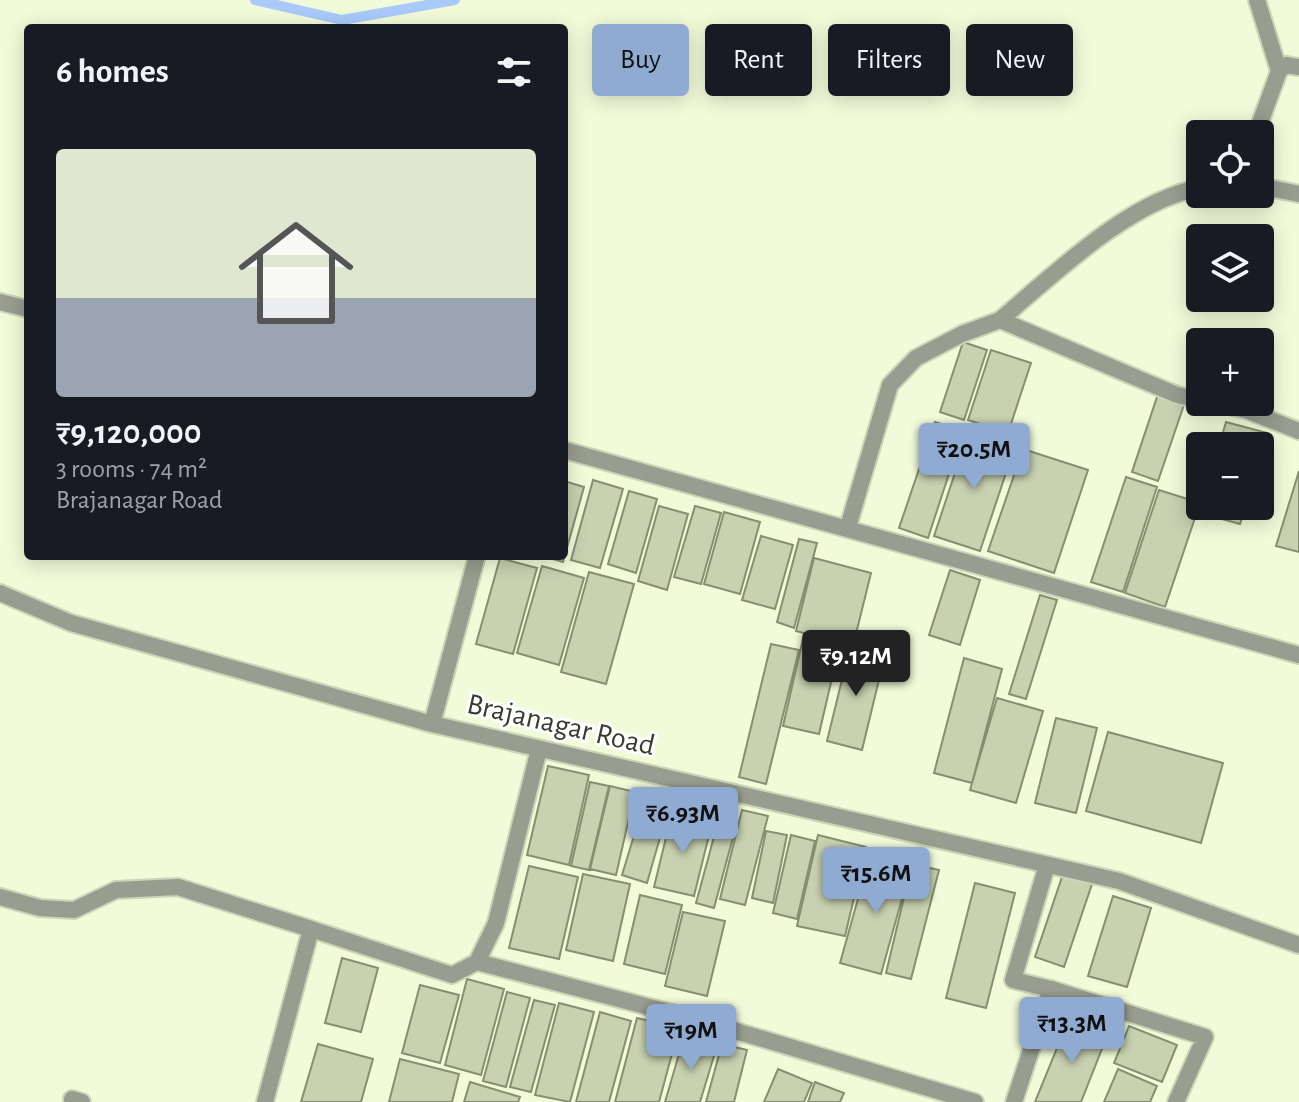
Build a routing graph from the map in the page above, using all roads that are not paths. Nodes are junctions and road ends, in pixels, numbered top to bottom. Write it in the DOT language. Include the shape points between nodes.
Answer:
graph roads {
  1 [pos="1257,0"];
  2 [pos="1299,67"];
  3 [pos="1279,71"];
  4 [pos="1261,120"];
  5 [pos="1274,189"];
  6 [pos="1186,193"];
  7 [pos="1299,194"];
  8 [pos="0,302"];
  9 [pos="24,308"];
  10 [pos="1000,320"];
  11 [pos="1186,397"];
  12 [pos="1261,416"];
  13 [pos="1299,431"];
  14 [pos="568,451"];
  15 [pos="848,527"];
  16 [pos="476,560"];
  17 [pos="0,593"];
  18 [pos="1299,655"];
  19 [pos="432,724"];
  20 [pos="539,749"];
  21 [pos="1047,865"];
  22 [pos="0,897"];
  23 [pos="311,929"];
  24 [pos="1299,945"];
  25 [pos="477,962"];
  26 [pos="1051,989"];
  27 [pos="265,1102"];
  28 [pos="975,1102"];
  29 [pos="1014,1102"];
  30 [pos="1176,1102"];
  1 -- 3 [label="street"];
  2 -- 3 [label="street" via="1286,65"];
  3 -- 4 [label="street"];
  5 -- 7 [label="street"];
  6 -- 10 [label="street" via="1100,236"];
  8 -- 9 [label="street"];
  10 -- 11 [label="street"];
  10 -- 15 [label="street" via="916,358 890,385"];
  12 -- 13 [label="street"];
  14 -- 15 [label="street"];
  15 -- 18 [label="street"];
  16 -- 19 [label="street"];
  17 -- 19 [label="street, Brajanagar Road" via="71,623"];
  19 -- 20 [label="street, Brajanagar Road"];
  20 -- 21 [label="street, Brajanagar Road"];
  20 -- 25 [label="street" via="496,923"];
  21 -- 24 [label="street, Brajanagar Road" via="1119,881"];
  21 -- 26 [label="street" via="1013,980"];
  22 -- 23 [label="street" via="74,910 116,890 178,887"];
  23 -- 25 [label="street" via="452,975"];
  23 -- 27 [label="street"];
  25 -- 28 [label="street" via="699,1020"];
  26 -- 29 [label="street"];
  26 -- 30 [label="street" via="1205,1037"];
}
